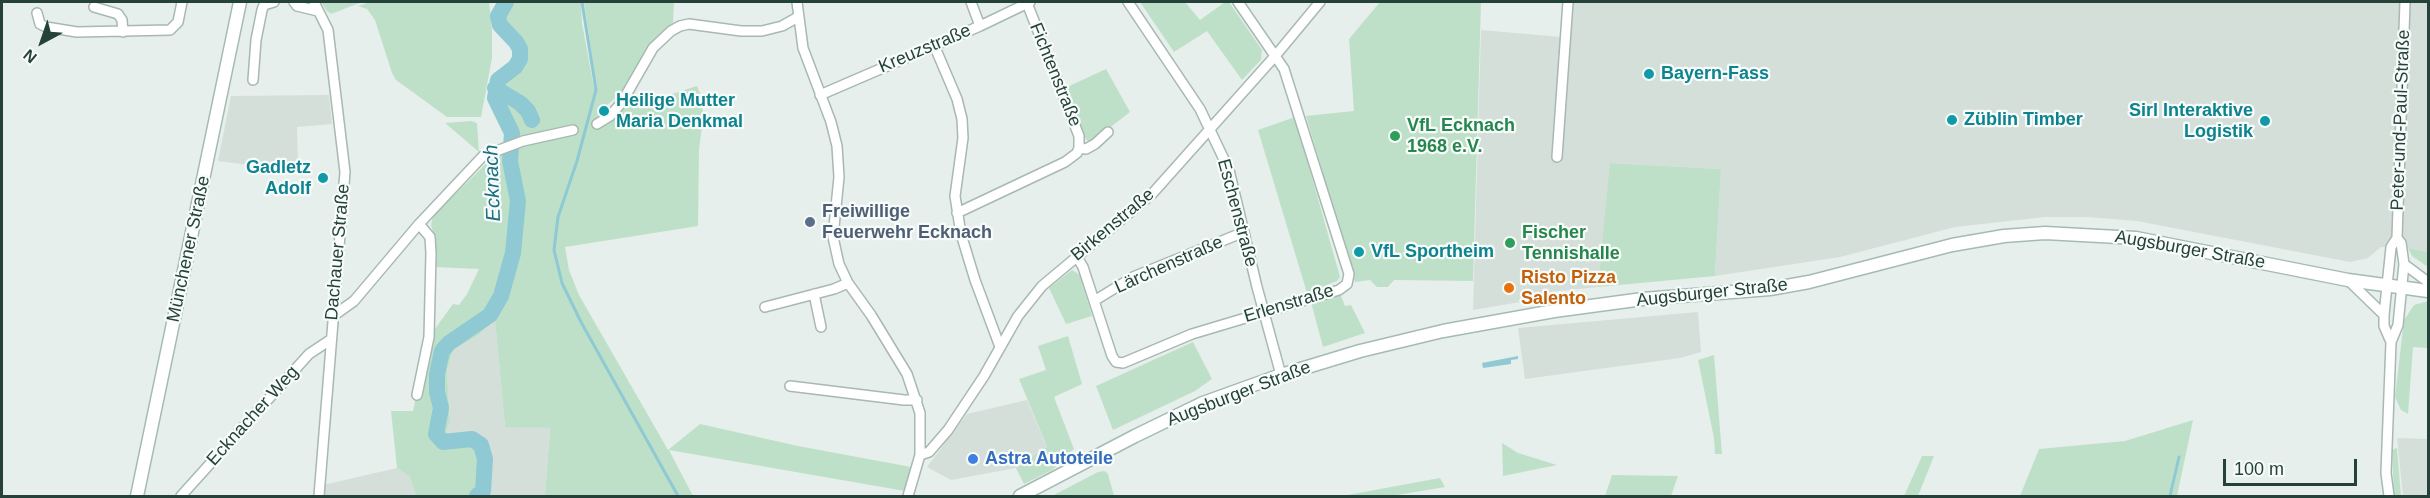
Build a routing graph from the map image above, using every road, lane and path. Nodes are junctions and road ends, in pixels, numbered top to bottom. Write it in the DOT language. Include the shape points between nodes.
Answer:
graph roads {
  1 [pos="182,2"];
  2 [pos="240,2"];
  3 [pos="274,2"];
  4 [pos="294,2"];
  5 [pos="314,2"];
  6 [pos="798,2"];
  7 [pos="970,2"];
  8 [pos="1028,2"];
  9 [pos="1128,2"];
  10 [pos="1238,2"];
  11 [pos="1320,2"];
  12 [pos="1568,2"];
  13 [pos="2405,2"];
  14 [pos="94,7"];
  15 [pos="318,11"];
  16 [pos="37,13"];
  17 [pos="798,17"];
  18 [pos="980,26"];
  19 [pos="123,32"];
  20 [pos="934,45"];
  21 [pos="1276,55"];
  22 [pos="253,80"];
  23 [pos="820,95"];
  24 [pos="597,124"];
  25 [pos="1210,129"];
  26 [pos="573,130"];
  27 [pos="1108,132"];
  28 [pos="1079,148"];
  29 [pos="1557,157"];
  30 [pos="957,213"];
  31 [pos="419,224"];
  32 [pos="1244,232"];
  33 [pos="2397,238"];
  34 [pos="1077,257"];
  35 [pos="2404,264"];
  36 [pos="2348,280"];
  37 [pos="2428,282"];
  38 [pos="848,283"];
  39 [pos="2386,286"];
  40 [pos="2402,288"];
  41 [pos="2428,291"];
  42 [pos="814,294"];
  43 [pos="1095,301"];
  44 [pos="765,307"];
  45 [pos="1264,312"];
  46 [pos="2384,315"];
  47 [pos="333,316"];
  48 [pos="821,327"];
  49 [pos="330,340"];
  50 [pos="2391,342"];
  51 [pos="1000,347"];
  52 [pos="1281,375"];
  53 [pos="790,386"];
  54 [pos="417,395"];
  55 [pos="917,400"];
  56 [pos="920,455"];
  57 [pos="913,483"];
  58 [pos="137,496"];
  59 [pos="181,496"];
  60 [pos="319,496"];
  61 [pos="908,496"];
  62 [pos="915,496"];
  63 [pos="1020,496"];
  64 [pos="2389,496"];
  1 -- 19 [label="street" via="175,27 170,30"];
  2 -- 58 [label="main road, Münchener Straße"];
  3 -- 22 [label="street" via="264,5 262,10"];
  4 -- 15 [label="street"];
  5 -- 15 [label="street, Dachauer Straße"];
  6 -- 17 [label="street"];
  7 -- 18 [label="street"];
  8 -- 18 [label="street, Kreuzstraße"];
  8 -- 28 [label="street, Fichtenstraße" via="1079,136"];
  9 -- 25 [label="street, Eschenstraße"];
  10 -- 21 [label="street, Erlenstraße"];
  11 -- 21 [label="street, Birkenstraße"];
  12 -- 29 [label="street"];
  13 -- 33 [label="street, Peter-und-Paul-Straße"];
  14 -- 19 [label="street" via="118,14"];
  15 -- 47 [label="street, Dachauer Straße" via="328,30 345,172"];
  16 -- 19 [label="street" via="45,27"];
  17 -- 23 [label="street" via="803,48"];
  17 -- 24 [label="street" via="762,31 689,24 671,31 653,48 617,110"];
  18 -- 20 [label="street, Kreuzstraße"];
  20 -- 23 [label="street, Kreuzstraße"];
  20 -- 30 [label="street" via="962,119"];
  21 -- 25 [label="street, Birkenstraße"];
  21 -- 45 [label="street, Erlenstraße" via="1299,110 1349,274 1347,284 1339,290"];
  23 -- 38 [label="street" via="837,146 839,177 833,237"];
  25 -- 32 [label="street, Eschenstraße" via="1229,170"];
  25 -- 34 [label="street, Birkenstraße" via="1152,195"];
  26 -- 31 [label="street" via="523,141 483,156"];
  27 -- 28 [label="street, Fichtenstraße" via="1086,149"];
  28 -- 30 [label="street, Fichtenstraße" via="1065,162"];
  30 -- 51 [label="street" via="968,258"];
  31 -- 47 [label="street" via="354,301"];
  31 -- 54 [label="street" via="427,231 431,244 429,338"];
  32 -- 43 [label="street, Lärchenstraße" via="1133,277"];
  32 -- 45 [label="street, Eschenstraße"];
  33 -- 35 [label="street, Peter-und-Paul-Straße" via="2402,243"];
  33 -- 39 [label="street, Peter-und-Paul-Straße" via="2391,247"];
  34 -- 43 [label="street, Erlenstraße"];
  34 -- 51 [label="street, Birkenstraße" via="1042,286"];
  35 -- 37 [label="street"];
  35 -- 40 [label="street, Peter-und-Paul-Straße"];
  36 -- 39 [label="main road, Augsburger Straße"];
  36 -- 46 [label="street"];
  36 -- 52 [label="main road, Augsburger Straße" via="2136,238 2045,233 2004,236 1952,245 1799,284 1633,300 1443,332"];
  38 -- 42 [label="street"];
  38 -- 55 [label="street" via="896,353"];
  39 -- 40 [label="main road, Augsburger Straße"];
  39 -- 46 [label="street, Peter-und-Paul-Straße"];
  40 -- 41 [label="main road, Augsburger Straße"];
  40 -- 50 [label="street, Peter-und-Paul-Straße" via="2398,325"];
  42 -- 44 [label="street"];
  42 -- 48 [label="street"];
  43 -- 45 [label="street, Erlenstraße" via="1112,356 1123,363 1192,334"];
  45 -- 52 [label="street, Eschenstraße"];
  46 -- 50 [label="street"];
  47 -- 49 [label="street, Dachauer Straße"];
  49 -- 59 [label="street, Ecknacher Weg" via="309,354"];
  49 -- 60 [label="street, Dachauer Straße"];
  50 -- 64 [label="street" via="2386,473"];
  51 -- 56 [label="street, Birkenstraße" via="948,430 929,452"];
  52 -- 63 [label="main road, Augsburger Straße" via="1193,408"];
  53 -- 55 [label="street"];
  55 -- 56 [label="street"];
  56 -- 57 [label="street"];
  57 -- 61 [label="street"];
  57 -- 62 [label="street"];
}
